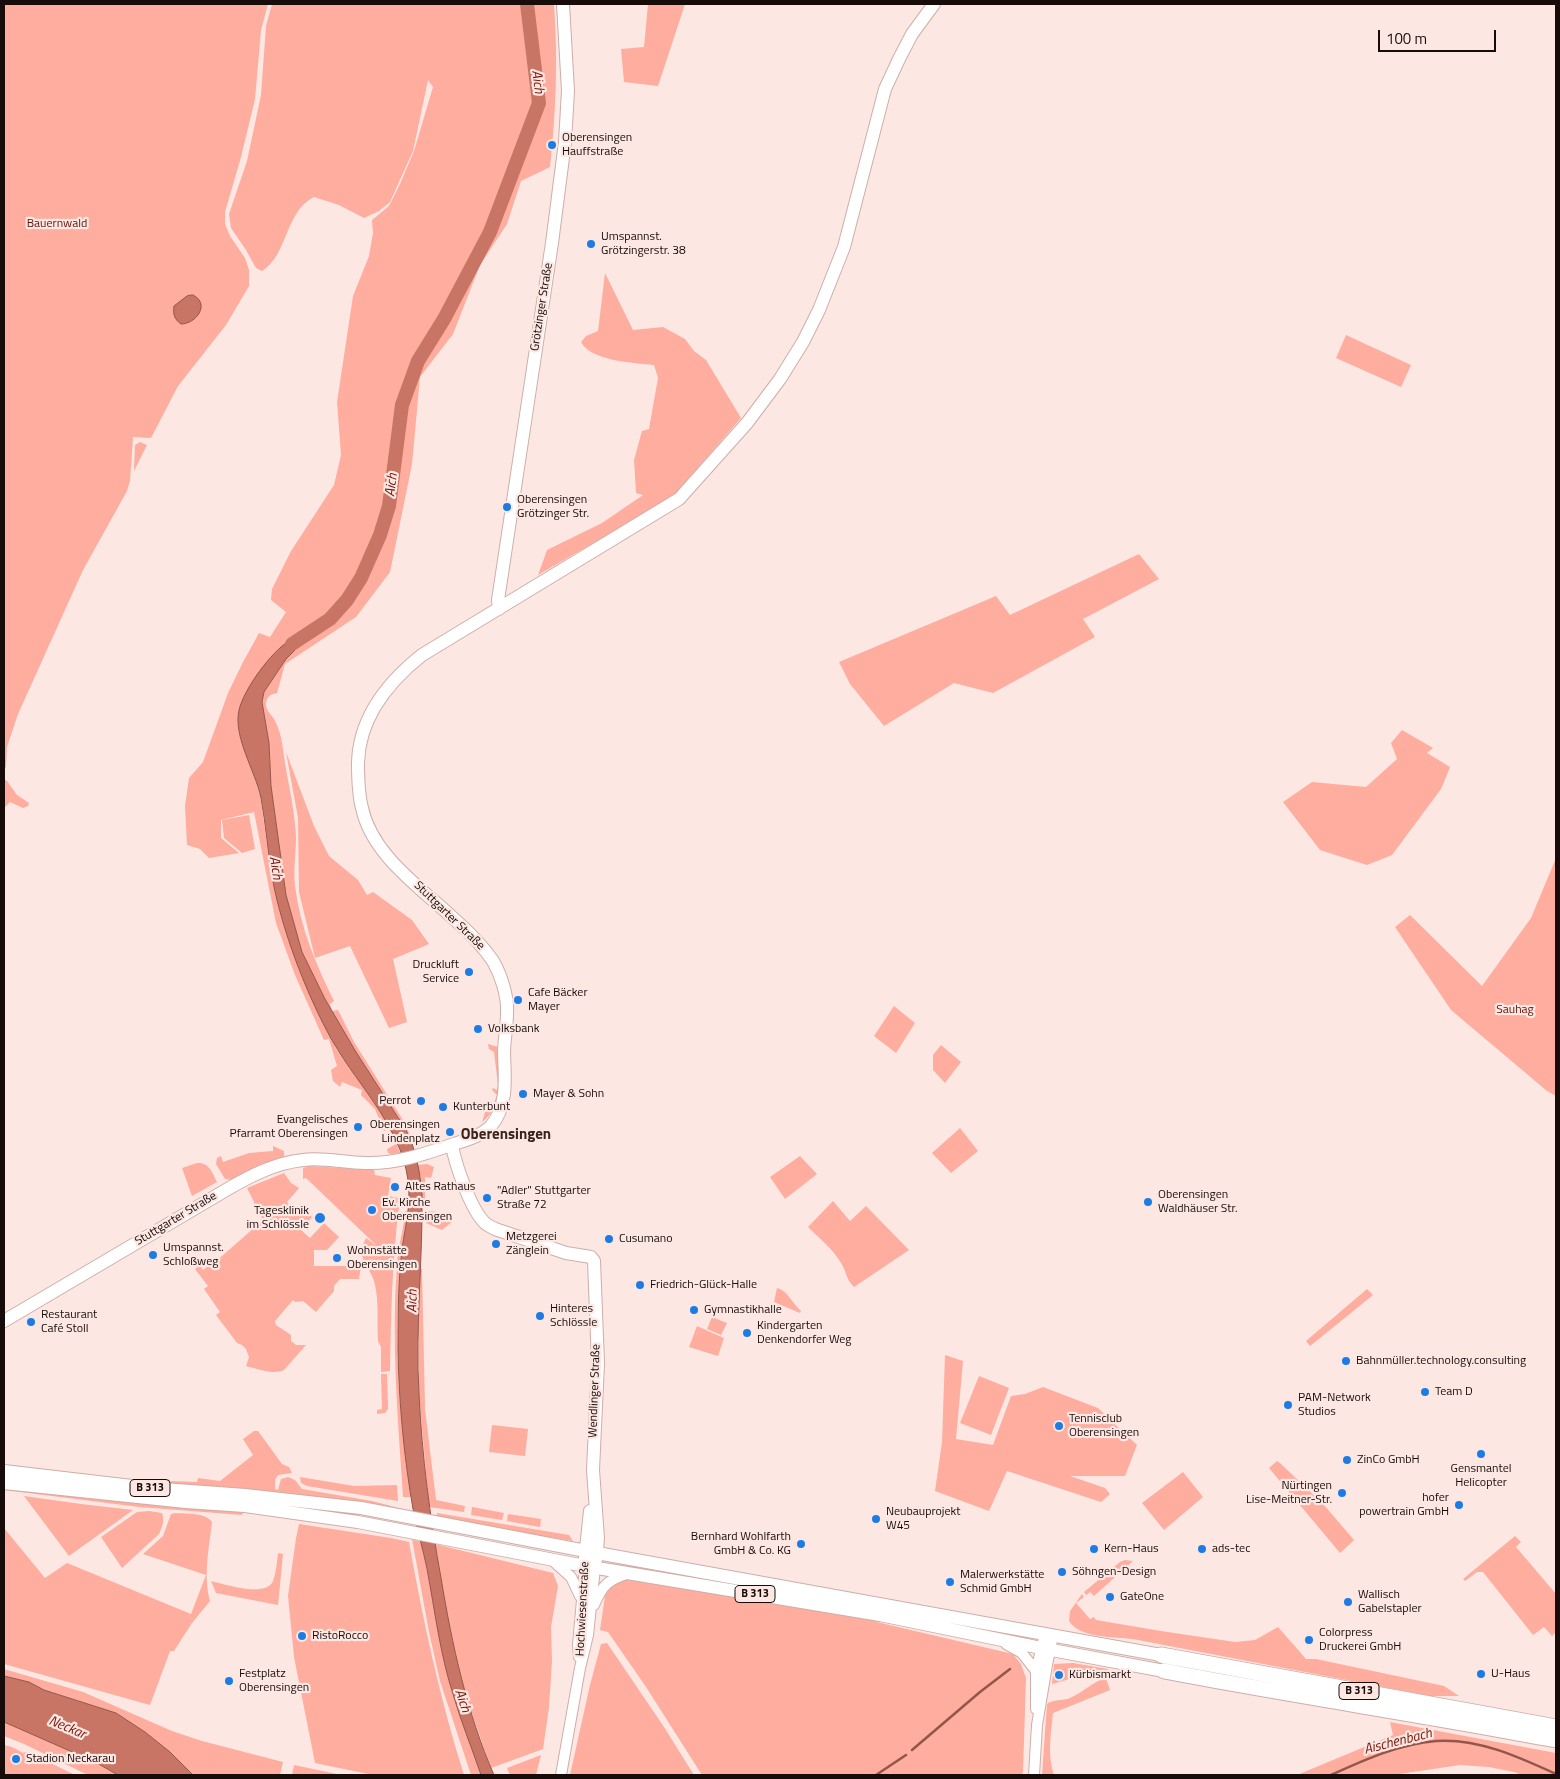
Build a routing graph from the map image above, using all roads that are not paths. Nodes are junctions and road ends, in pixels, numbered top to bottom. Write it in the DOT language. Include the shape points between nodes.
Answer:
graph roads {
  1 [pos="563,4"];
  2 [pos="934,4"];
  3 [pos="499,609"];
  4 [pos="452,1145"];
  5 [pos="4,1321"];
  6 [pos="4,1471"];
  7 [pos="4,1483"];
  8 [pos="592,1552"];
  9 [pos="550,1559"];
  10 [pos="590,1567"];
  11 [pos="630,1573"];
  12 [pos="581,1598"];
  13 [pos="590,1621"];
  14 [pos="1049,1634"];
  15 [pos="999,1640"];
  16 [pos="1046,1649"];
  17 [pos="1161,1655"];
  18 [pos="580,1668"];
  19 [pos="1036,1671"];
  20 [pos="1164,1671"];
  21 [pos="1037,1725"];
  22 [pos="1556,1726"];
  23 [pos="1556,1740"];
  24 [pos="561,1775"];
  25 [pos="1034,1775"];
  1 -- 3 [label="main road, Grötzinger Straße" via="568,91 565,142 499,590"];
  2 -- 3 [label="main road, Stuttgarter Straße" via="912,34 890,78 832,281 803,342 780,379 747,423 679,499"];
  3 -- 4 [label="main road, Stuttgarter Straße" via="406,667 368,719 358,757 362,810 381,848 482,946 493,962 504,991 507,1011 505,1086 498,1115 490,1126"];
  4 -- 5 [label="main road, Stuttgarter Straße" via="398,1161 363,1163 314,1159 295,1161 261,1172"];
  4 -- 8 [label="main road, Wendlinger Straße" via="464,1186 486,1224 551,1248 593,1259 598,1363"];
  6 -- 8 [label="main road, B 313" via="361,1508"];
  7 -- 9 [label="main road, B 313" via="245,1506 389,1528"];
  8 -- 10 [label="main road, Hochwiesenstraße"];
  8 -- 14 [label="main road, B 313"];
  9 -- 10 [label="main road, B 313"];
  9 -- 12 [label="street" via="571,1577"];
  10 -- 11 [label="main road, B 313"];
  10 -- 12 [label="street, Hochwiesenstraße"];
  10 -- 13 [label="street, Hochwiesenstraße"];
  11 -- 13 [label="street" via="604,1586"];
  11 -- 15 [label="main road, B 313" via="872,1613"];
  12 -- 18 [label="street, Hochwiesenstraße"];
  13 -- 18 [label="street, Hochwiesenstraße"];
  14 -- 16 [label="street"];
  14 -- 17 [label="main road, B 313"];
  15 -- 16 [label="main road, B 313"];
  15 -- 19 [label="street" via="1022,1653"];
  16 -- 19 [label="street"];
  16 -- 20 [label="main road, B 313"];
  16 -- 21 [label="street"];
  17 -- 22 [label="highway, B 313"];
  18 -- 24 [label="street, Hochwiesenstraße"];
  19 -- 21 [label="street"];
  20 -- 23 [label="highway, B 313"];
  21 -- 25 [label="street"];
}
